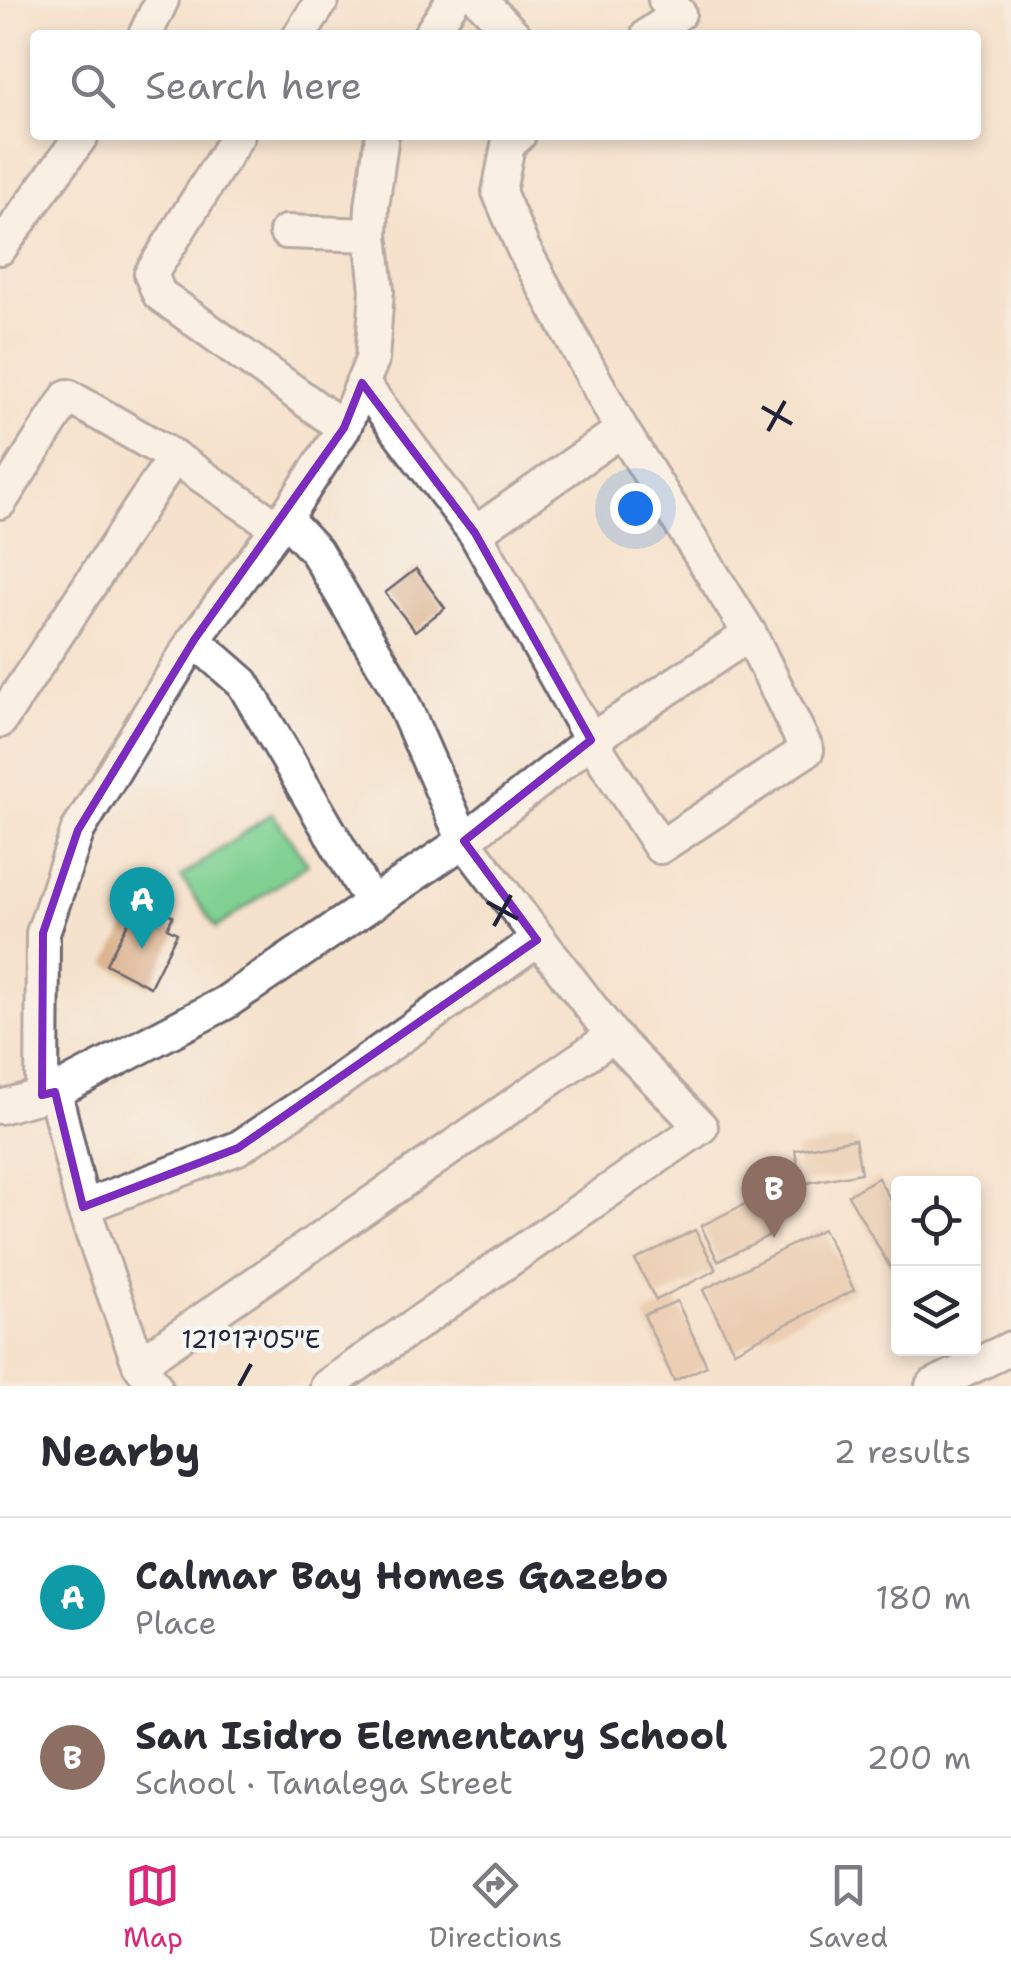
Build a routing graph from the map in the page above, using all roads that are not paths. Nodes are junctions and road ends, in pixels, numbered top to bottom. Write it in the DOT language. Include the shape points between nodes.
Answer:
graph roads {
  1 [pos="162,0"];
  2 [pos="322,0"];
  3 [pos="453,0"];
  4 [pos="480,0"];
  5 [pos="664,0"];
  6 [pos="147,30"];
  7 [pos="303,30"];
  8 [pos="433,30"];
  9 [pos="509,30"];
  10 [pos="655,30"];
  11 [pos="78,140"];
  12 [pos="235,140"];
  13 [pos="381,140"];
  14 [pos="513,140"];
  15 [pos="286,232"];
  16 [pos="371,236"];
  17 [pos="0,248"];
  18 [pos="362,384"];
  19 [pos="344,428"];
  20 [pos="622,430"];
  21 [pos="174,457"];
  22 [pos="0,502"];
  23 [pos="281,523"];
  24 [pos="475,533"];
  25 [pos="750,634"];
  26 [pos="194,640"];
  27 [pos="0,722"];
  28 [pos="591,740"];
  29 [pos="464,841"];
  30 [pos="372,904"];
  31 [pos="537,940"];
  32 [pos="613,1036"];
  33 [pos="49,1094"];
  34 [pos="0,1108"];
  35 [pos="83,1208"];
  36 [pos="1011,1348"];
  37 [pos="147,1375"];
  38 [pos="327,1386"];
  39 [pos="932,1386"];
  1 -- 6 [label="street"];
  2 -- 7 [label="street"];
  3 -- 8 [label="street"];
  4 -- 9 [label="street"];
  5 -- 10 [label="street" via="679,13"];
  11 -- 17 [label="street"];
  12 -- 19 [label="street" via="151,274 159,294"];
  13 -- 16 [label="street"];
  14 -- 20 [label="street" via="500,192 522,248"];
  15 -- 16 [label="street"];
  16 -- 18 [label="street" via="376,308 372,360"];
  18 -- 19 [label="street"];
  18 -- 24 [label="street"];
  19 -- 23 [label="street"];
  20 -- 24 [label="street"];
  20 -- 25 [label="street"];
  21 -- 22 [label="street" via="68,396"];
  21 -- 23 [label="street"];
  21 -- 27 [label="street"];
  23 -- 26 [label="street"];
  23 -- 29 [label="street" via="316,551 396,688"];
  24 -- 28 [label="street"];
  25 -- 28 [label="street"];
  25 -- 28 [label="street" via="807,750 660,848"];
  26 -- 30 [label="street" via="244,683"];
  26 -- 33 [label="street" via="78,830 43,933"];
  28 -- 29 [label="street"];
  29 -- 30 [label="street"];
  29 -- 31 [label="street"];
  30 -- 33 [label="street" via="225,1003"];
  31 -- 32 [label="street"];
  31 -- 35 [label="street" via="238,1148"];
  32 -- 37 [label="street"];
  32 -- 38 [label="street" via="702,1128"];
  33 -- 34 [label="street"];
  33 -- 35 [label="street"];
  35 -- 37 [label="street"];
  36 -- 39 [label="street"];
}
